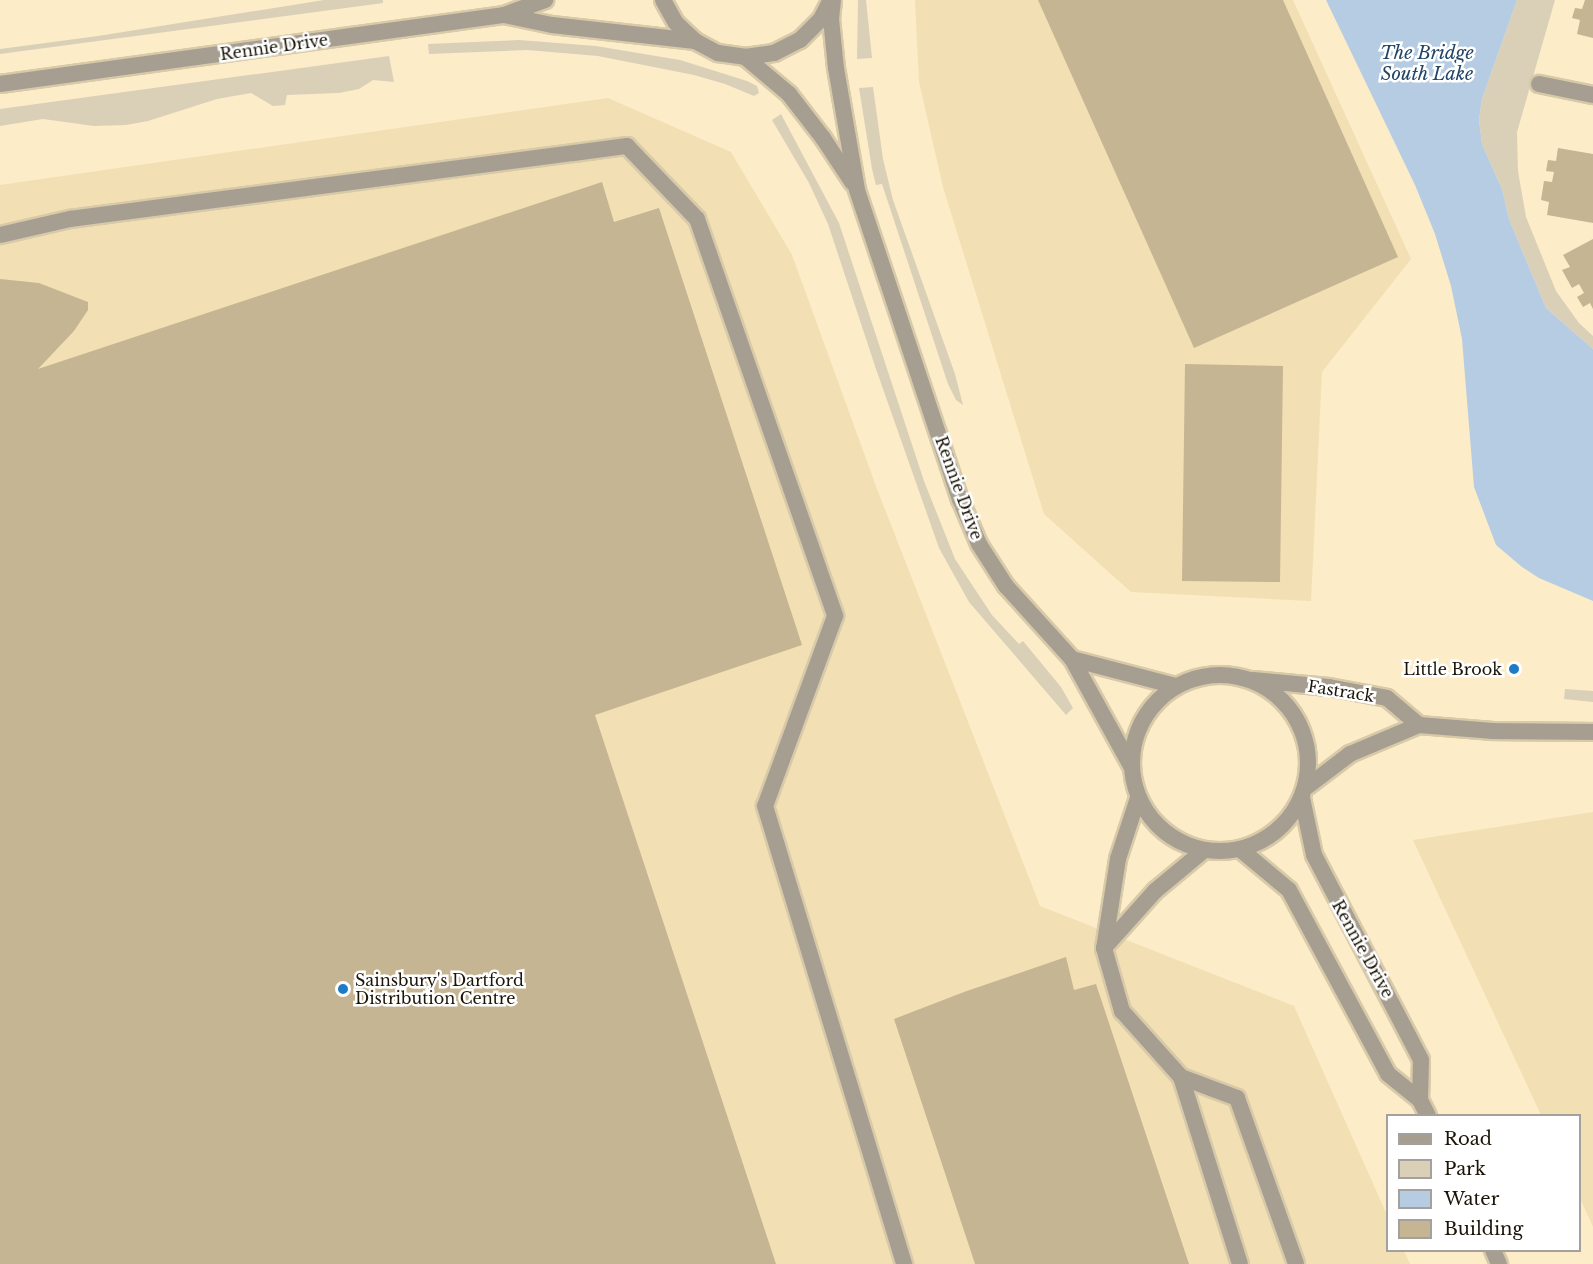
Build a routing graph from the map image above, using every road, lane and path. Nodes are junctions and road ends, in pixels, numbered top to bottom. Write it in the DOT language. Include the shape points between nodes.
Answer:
graph roads {
  1 [pos="545,0"];
  2 [pos="663,0"];
  3 [pos="832,0"];
  4 [pos="504,15"];
  5 [pos="695,41"];
  6 [pos="745,57"];
  7 [pos="0,84"];
  8 [pos="1539,84"];
  9 [pos="1593,95"];
  10 [pos="857,190"];
  11 [pos="0,235"];
  12 [pos="1072,659"];
  13 [pos="1253,680"];
  14 [pos="1176,686"];
  15 [pos="1419,725"];
  16 [pos="1593,732"];
  17 [pos="1131,766"];
  18 [pos="1305,792"];
  19 [pos="1138,798"];
  20 [pos="1240,849"];
  21 [pos="1203,850"];
  22 [pos="1104,948"];
  23 [pos="1181,1077"];
  24 [pos="1424,1108"];
  25 [pos="904,1264"];
  26 [pos="1240,1264"];
  27 [pos="1296,1264"];
  1 -- 4 [label="street, Rennie Drive"];
  2 -- 5 [label="street, Rennie Drive" via="676,23"];
  3 -- 6 [label="street, Rennie Drive" via="821,19 800,40 774,53"];
  3 -- 10 [label="street, Rennie Drive" via="836,68"];
  4 -- 5 [label="street" via="552,25"];
  4 -- 7 [label="street, Rennie Drive"];
  5 -- 6 [label="street, Rennie Drive" via="718,52"];
  6 -- 10 [label="street, Rennie Drive" via="789,94"];
  8 -- 9 [label="street"];
  10 -- 12 [label="street, Rennie Drive" via="960,499 979,544 1006,586"];
  11 -- 25 [label="street" via="70,219 627,146 697,219 835,616 765,806"];
  12 -- 14 [label="street"];
  12 -- 17 [label="street, Rennie Drive"];
  13 -- 14 [label="street, Rennie Drive" via="1234,675 1204,675"];
  13 -- 15 [label="street, Fastrack" via="1329,687 1387,699"];
  13 -- 18 [label="street, Rennie Drive" via="1285,701 1300,723 1308,749"];
  14 -- 17 [label="street, Rennie Drive" via="1150,707 1136,733"];
  15 -- 16 [label="street" via="1493,731"];
  15 -- 18 [label="street" via="1350,754"];
  17 -- 19 [label="street, Rennie Drive"];
  18 -- 20 [label="street, Rennie Drive" via="1276,830"];
  18 -- 24 [label="street, Rennie Drive" via="1314,855 1421,1060"];
  19 -- 21 [label="street, Rennie Drive" via="1154,822 1176,840"];
  19 -- 22 [label="street" via="1118,859"];
  20 -- 21 [label="street, Rennie Drive"];
  20 -- 24 [label="street, Rennie Drive" via="1289,890 1388,1074"];
  21 -- 22 [label="street" via="1155,891"];
  22 -- 23 [label="street" via="1122,1011"];
  23 -- 26 [label="street"];
  23 -- 27 [label="street" via="1237,1098"];
}
